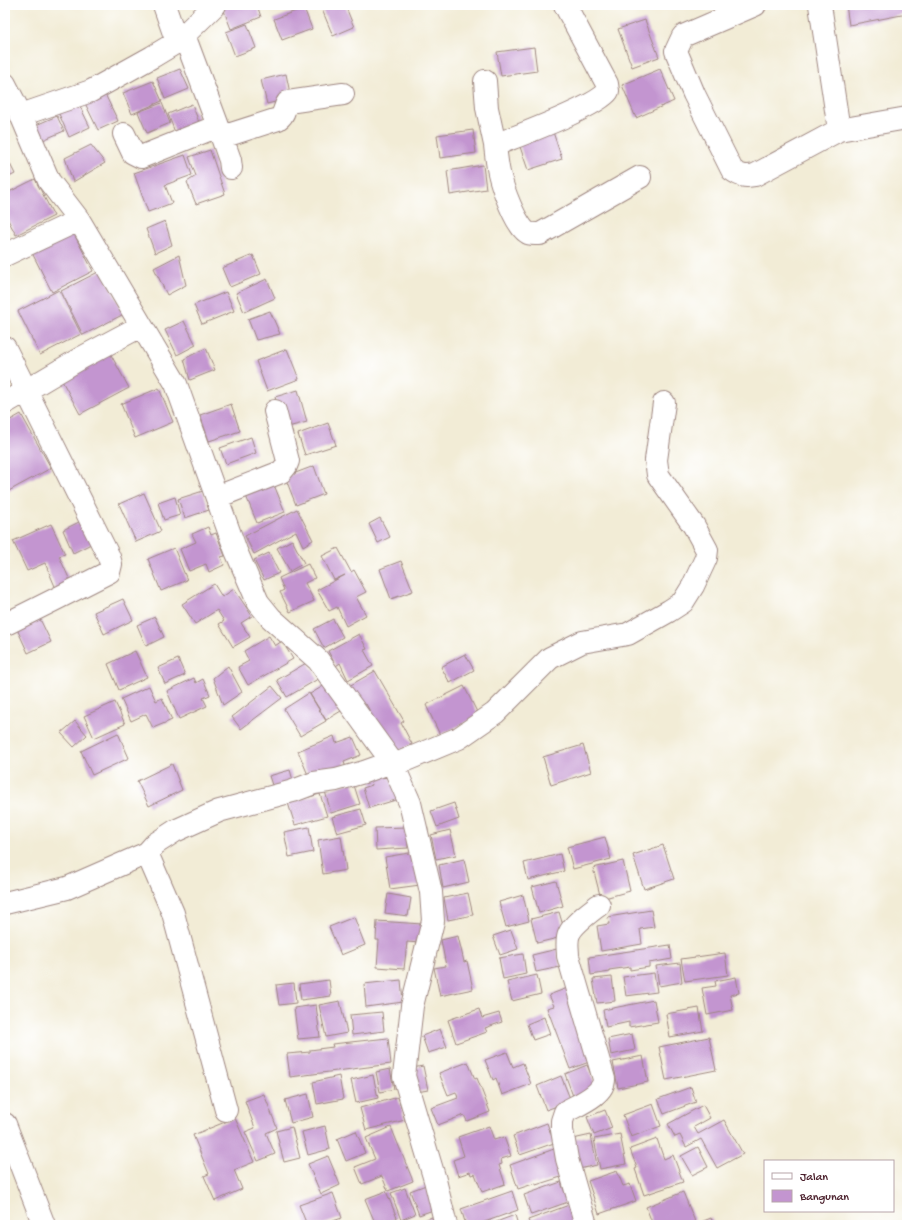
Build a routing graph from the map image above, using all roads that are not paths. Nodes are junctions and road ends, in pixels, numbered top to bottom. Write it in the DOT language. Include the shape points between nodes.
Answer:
graph roads {
  1 [pos="164,5"];
  2 [pos="215,5"];
  3 [pos="565,5"];
  4 [pos="755,5"];
  5 [pos="820,5"];
  6 [pos="180,39"];
  7 [pos="485,81"];
  8 [pos="5,84"];
  9 [pos="343,94"];
  10 [pos="21,115"];
  11 [pos="907,118"];
  12 [pos="840,130"];
  13 [pos="220,131"];
  14 [pos="124,134"];
  15 [pos="495,145"];
  16 [pos="231,168"];
  17 [pos="640,177"];
  18 [pos="79,220"];
  19 [pos="5,255"];
  20 [pos="141,326"];
  21 [pos="5,348"];
  22 [pos="26,391"];
  23 [pos="5,403"];
  24 [pos="664,404"];
  25 [pos="274,411"];
  26 [pos="217,497"];
  27 [pos="8,623"];
  28 [pos="393,764"];
  29 [pos="147,853"];
  30 [pos="5,903"];
  31 [pos="599,905"];
  32 [pos="226,1110"];
  33 [pos="5,1124"];
  34 [pos="44,1225"];
  35 [pos="446,1225"];
  36 [pos="586,1225"];
  1 -- 6 [label="street"];
  2 -- 6 [label="street"];
  3 -- 15 [label="street" via="607,84 608,91 604,96 580,109"];
  4 -- 12 [label="street" via="683,36 676,51 694,94 732,170 745,177 755,175"];
  5 -- 12 [label="street"];
  6 -- 10 [label="street" via="91,91"];
  6 -- 13 [label="street"];
  7 -- 15 [label="street" via="487,108"];
  8 -- 10 [label="street"];
  9 -- 13 [label="street" via="288,102 285,105 285,113 278,119"];
  10 -- 18 [label="street" via="49,181"];
  11 -- 12 [label="street"];
  13 -- 14 [label="street" via="141,157 133,153"];
  13 -- 16 [label="street"];
  15 -- 17 [label="street" via="505,192 516,218 523,230 529,234 540,234"];
  18 -- 19 [label="street"];
  18 -- 20 [label="street"];
  20 -- 22 [label="street" via="80,358"];
  20 -- 26 [label="street" via="176,384"];
  21 -- 22 [label="street"];
  22 -- 23 [label="street"];
  22 -- 27 [label="street" via="111,564 108,572"];
  24 -- 28 [label="street" via="656,460 658,475 694,526 706,550 706,558 683,602 628,634 582,642 550,658 495,713 459,738"];
  25 -- 26 [label="street" via="288,461 286,466 280,472"];
  26 -- 28 [label="street" via="258,602 271,618 318,660"];
  28 -- 29 [label="street" via="336,780 314,783 218,811 175,831 155,844"];
  28 -- 35 [label="street" via="410,803 431,892 433,921 412,1006 404,1076"];
  29 -- 30 [label="street" via="67,888"];
  29 -- 32 [label="street" via="173,913"];
  31 -- 36 [label="street" via="572,928 567,942 568,956 604,1079 600,1091 565,1112 562,1121 567,1159"];
  33 -- 34 [label="street"];
}
